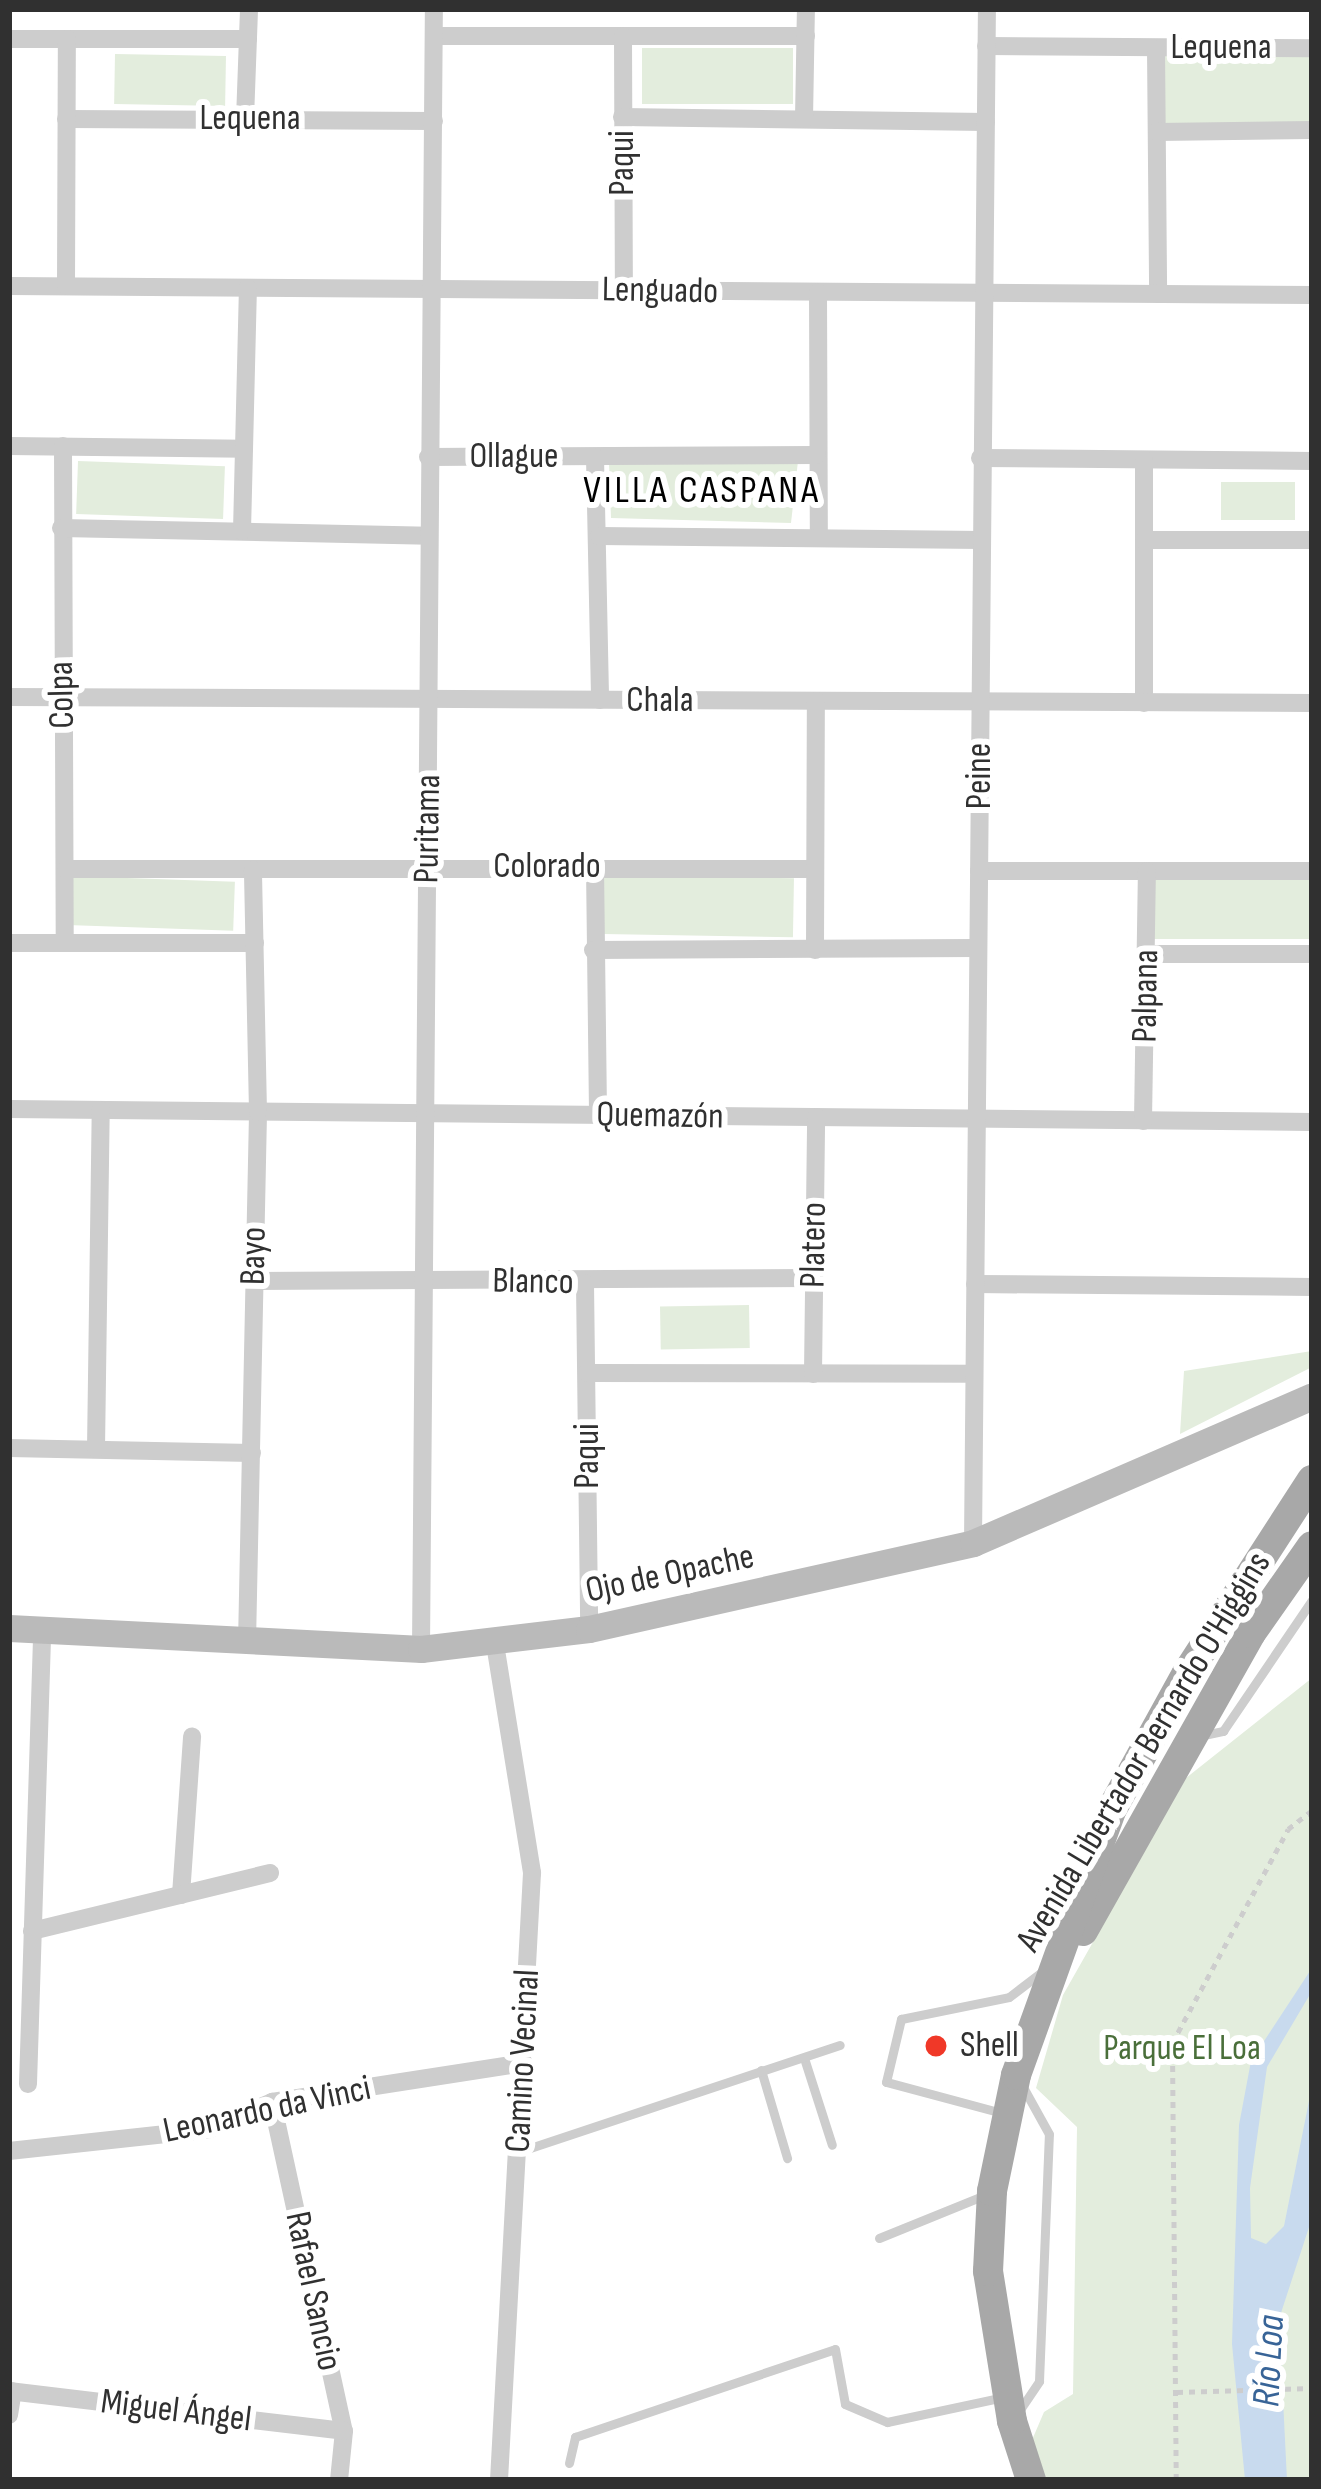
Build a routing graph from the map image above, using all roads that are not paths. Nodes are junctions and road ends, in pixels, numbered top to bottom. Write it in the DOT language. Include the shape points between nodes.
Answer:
graph roads {
  1 [pos="250,9"];
  2 [pos="434,9"];
  3 [pos="806,9"];
  4 [pos="987,9"];
  5 [pos="434,35"];
  6 [pos="623,36"];
  7 [pos="806,36"];
  8 [pos="9,39"];
  9 [pos="67,39"];
  10 [pos="248,39"];
  11 [pos="986,46"];
  12 [pos="1312,48"];
  13 [pos="1156,49"];
  14 [pos="622,117"];
  15 [pos="66,118"];
  16 [pos="245,118"];
  17 [pos="803,119"];
  18 [pos="434,121"];
  19 [pos="986,122"];
  20 [pos="1312,130"];
  21 [pos="1157,133"];
  22 [pos="9,286"];
  23 [pos="66,286"];
  24 [pos="248,288"];
  25 [pos="432,288"];
  26 [pos="623,290"];
  27 [pos="818,292"];
  28 [pos="986,294"];
  29 [pos="1158,294"];
  30 [pos="1312,295"];
  31 [pos="9,446"];
  32 [pos="63,446"];
  33 [pos="244,449"];
  34 [pos="817,455"];
  35 [pos="428,457"];
  36 [pos="595,457"];
  37 [pos="980,458"];
  38 [pos="1144,460"];
  39 [pos="1312,461"];
  40 [pos="62,528"];
  41 [pos="242,530"];
  42 [pos="428,536"];
  43 [pos="599,536"];
  44 [pos="819,537"];
  45 [pos="982,540"];
  46 [pos="1144,540"];
  47 [pos="1312,540"];
  48 [pos="9,698"];
  49 [pos="62,698"];
  50 [pos="429,699"];
  51 [pos="600,700"];
  52 [pos="816,701"];
  53 [pos="980,702"];
  54 [pos="1144,703"];
  55 [pos="1312,704"];
  56 [pos="428,866"];
  57 [pos="595,867"];
  58 [pos="66,869"];
  59 [pos="812,869"];
  60 [pos="253,870"];
  61 [pos="1312,871"];
  62 [pos="980,872"];
  63 [pos="1147,872"];
  64 [pos="9,943"];
  65 [pos="65,943"];
  66 [pos="255,943"];
  67 [pos="976,948"];
  68 [pos="593,950"];
  69 [pos="815,950"];
  70 [pos="1148,954"];
  71 [pos="1312,954"];
  72 [pos="9,1109"];
  73 [pos="101,1110"];
  74 [pos="259,1112"];
  75 [pos="427,1113"];
  76 [pos="598,1115"];
  77 [pos="816,1117"];
  78 [pos="976,1119"];
  79 [pos="1143,1120"];
  80 [pos="1312,1122"];
  81 [pos="813,1278"];
  82 [pos="425,1280"];
  83 [pos="254,1281"];
  84 [pos="586,1282"];
  85 [pos="975,1285"];
  86 [pos="1312,1287"];
  87 [pos="587,1373"];
  88 [pos="812,1374"];
  89 [pos="974,1374"];
  90 [pos="1312,1396"];
  91 [pos="9,1448"];
  92 [pos="96,1449"];
  93 [pos="253,1453"];
  94 [pos="1312,1480"];
  95 [pos="973,1543"];
  96 [pos="1312,1546"];
  97 [pos="1312,1600"];
  98 [pos="9,1628"];
  99 [pos="589,1629"];
  100 [pos="42,1630"];
  101 [pos="1263,1642"];
  102 [pos="247,1643"];
  103 [pos="495,1644"];
  104 [pos="421,1649"];
  105 [pos="192,1736"];
  106 [pos="270,1873"];
  107 [pos="181,1894"];
  108 [pos="32,1931"];
  109 [pos="1057,1960"];
  110 [pos="1043,1999"];
  111 [pos="840,2045"];
  112 [pos="804,2058"];
  113 [pos="524,2063"];
  114 [pos="761,2070"];
  115 [pos="1016,2075"];
  116 [pos="28,2084"];
  117 [pos="272,2102"];
  118 [pos="1007,2114"];
  119 [pos="832,2146"];
  120 [pos="9,2151"];
  121 [pos="518,2152"];
  122 [pos="787,2158"];
  123 [pos="992,2191"];
  124 [pos="879,2238"];
  125 [pos="11,2391"];
  126 [pos="1010,2408"];
  127 [pos="9,2415"];
  128 [pos="344,2431"];
  129 [pos="569,2463"];
  130 [pos="339,2480"];
  131 [pos="499,2480"];
  132 [pos="1031,2480"];
  1 -- 10 [label="street"];
  2 -- 5 [label="street, Puritama"];
  3 -- 7 [label="street"];
  4 -- 11 [label="street, Peine"];
  5 -- 6 [label="street"];
  5 -- 18 [label="street, Puritama"];
  6 -- 7 [label="street"];
  6 -- 14 [label="street, Paqui"];
  7 -- 17 [label="street"];
  8 -- 9 [label="street"];
  9 -- 10 [label="street"];
  9 -- 15 [label="street"];
  10 -- 16 [label="street"];
  11 -- 13 [label="street, Lequena"];
  11 -- 19 [label="street, Peine"];
  12 -- 13 [label="street, Lequena"];
  13 -- 21 [label="street"];
  14 -- 17 [label="street"];
  14 -- 26 [label="street, Paqui"];
  15 -- 16 [label="street, Lequena"];
  15 -- 23 [label="street"];
  16 -- 18 [label="street, Lequena"];
  17 -- 19 [label="street"];
  18 -- 25 [label="street, Puritama"];
  19 -- 28 [label="street, Peine"];
  20 -- 21 [label="street"];
  21 -- 29 [label="street"];
  22 -- 23 [label="street, Lenguado"];
  23 -- 24 [label="street, Lenguado"];
  24 -- 25 [label="street, Lenguado"];
  24 -- 33 [label="street"];
  25 -- 26 [label="street, Lenguado"];
  25 -- 35 [label="street, Puritama"];
  26 -- 27 [label="street, Lenguado"];
  27 -- 28 [label="street, Lenguado"];
  27 -- 34 [label="street"];
  28 -- 29 [label="street, Lenguado"];
  28 -- 37 [label="street, Peine"];
  29 -- 30 [label="street, Lenguado"];
  31 -- 32 [label="street"];
  32 -- 33 [label="street"];
  32 -- 40 [label="street, Colpa"];
  33 -- 41 [label="street"];
  34 -- 36 [label="street, Ollague"];
  34 -- 44 [label="street"];
  35 -- 36 [label="street, Ollague"];
  35 -- 42 [label="street, Puritama"];
  36 -- 43 [label="street"];
  37 -- 38 [label="street"];
  37 -- 45 [label="street, Peine"];
  38 -- 39 [label="street"];
  38 -- 46 [label="street"];
  40 -- 41 [label="street"];
  40 -- 49 [label="street, Colpa"];
  41 -- 42 [label="street"];
  42 -- 50 [label="street, Puritama"];
  43 -- 44 [label="street"];
  43 -- 51 [label="street"];
  44 -- 45 [label="street"];
  45 -- 53 [label="street, Peine"];
  46 -- 47 [label="street"];
  46 -- 54 [label="street"];
  48 -- 49 [label="street, Chala"];
  49 -- 50 [label="street, Chala"];
  49 -- 58 [label="street, Colpa"];
  50 -- 51 [label="street, Chala"];
  50 -- 56 [label="street, Puritama"];
  51 -- 52 [label="street, Chala"];
  52 -- 53 [label="street, Chala"];
  52 -- 59 [label="street"];
  53 -- 54 [label="street, Chala"];
  53 -- 62 [label="street, Peine"];
  54 -- 55 [label="street, Chala"];
  56 -- 57 [label="street, Colorado"];
  56 -- 60 [label="street, Colorado"];
  56 -- 75 [label="street, Puritama"];
  57 -- 59 [label="street, Colorado"];
  57 -- 68 [label="street"];
  58 -- 60 [label="street, Colorado"];
  58 -- 65 [label="street, Colpa"];
  59 -- 69 [label="street"];
  60 -- 66 [label="street, Bayo"];
  61 -- 63 [label="street"];
  62 -- 63 [label="street"];
  62 -- 67 [label="street, Peine"];
  63 -- 70 [label="street, Palpana"];
  64 -- 65 [label="street"];
  65 -- 66 [label="street"];
  66 -- 74 [label="street, Bayo"];
  67 -- 69 [label="street"];
  67 -- 78 [label="street, Peine"];
  68 -- 69 [label="street"];
  68 -- 76 [label="street"];
  70 -- 71 [label="street"];
  70 -- 79 [label="street, Palpana"];
  72 -- 73 [label="street, Quemazón"];
  73 -- 74 [label="street, Quemazón"];
  73 -- 92 [label="street"];
  74 -- 75 [label="street, Quemazón"];
  74 -- 83 [label="street, Bayo"];
  75 -- 76 [label="street, Quemazón"];
  75 -- 82 [label="street, Puritama"];
  76 -- 77 [label="street, Quemazón"];
  77 -- 78 [label="street, Quemazón"];
  77 -- 81 [label="street, Platero"];
  78 -- 79 [label="street, Quemazón"];
  78 -- 85 [label="street, Peine"];
  79 -- 80 [label="street, Quemazón"];
  81 -- 84 [label="street, Blanco"];
  81 -- 88 [label="street, Platero"];
  82 -- 83 [label="street, Blanco"];
  82 -- 84 [label="street, Blanco"];
  82 -- 104 [label="street, Puritama"];
  83 -- 93 [label="street, Bayo"];
  84 -- 87 [label="street, Paqui"];
  85 -- 86 [label="street"];
  85 -- 89 [label="street, Peine"];
  87 -- 88 [label="street"];
  87 -- 99 [label="street, Paqui"];
  88 -- 89 [label="street"];
  89 -- 95 [label="street, Peine"];
  90 -- 95 [label="main road, Ojo de Opache"];
  91 -- 92 [label="street"];
  92 -- 93 [label="street"];
  93 -- 102 [label="street, Bayo"];
  94 -- 109 [label="main road, Avenida Libertador Bernardo O'Higgins" via="1186,1673 1123,1790"];
  95 -- 99 [label="main road, Ojo de Opache"];
  96 -- 101 [label="main road, Avenida Libertador Bernardo O'Higgins"];
  97 -- 101 [label="lane"];
  98 -- 100 [label="main road, Ojo de Opache"];
  99 -- 103 [label="main road, Ojo de Opache"];
  100 -- 102 [label="main road, Ojo de Opache"];
  100 -- 108 [label="street"];
  101 -- 110 [label="main road, Avenida Libertador Bernardo O'Higgins" via="1193,1736"];
  102 -- 104 [label="main road, Ojo de Opache"];
  103 -- 104 [label="main road, Ojo de Opache"];
  103 -- 113 [label="street, Camino Vecinal" via="532,1873"];
  105 -- 107 [label="street"];
  106 -- 107 [label="street"];
  107 -- 108 [label="street"];
  108 -- 116 [label="street"];
  109 -- 110 [label="main road, Avenida Libertador Bernardo O'Higgins"];
  109 -- 118 [label="lane" via="1009,1997 901,2019 886,2082"];
  110 -- 115 [label="main road, Avenida Libertador Bernardo O'Higgins"];
  111 -- 112 [label="lane"];
  112 -- 114 [label="lane"];
  112 -- 119 [label="lane"];
  113 -- 117 [label="street, Leonardo da Vinci"];
  113 -- 121 [label="street, Camino Vecinal"];
  114 -- 121 [label="lane"];
  114 -- 122 [label="lane"];
  115 -- 118 [label="main road, Avenida Libertador Bernardo O'Higgins"];
  115 -- 126 [label="lane" via="1049,2134 1039,2381"];
  117 -- 120 [label="street, Leonardo da Vinci" via="210,2129"];
  117 -- 128 [label="street, Rafael Sancio"];
  118 -- 123 [label="main road, Avenida Libertador Bernardo O'Higgins"];
  121 -- 131 [label="street, Camino Vecinal"];
  123 -- 124 [label="lane"];
  123 -- 126 [label="main road, Avenida Libertador Bernardo O'Higgins" via="988,2271"];
  125 -- 127 [label="street"];
  125 -- 128 [label="street, Miguel Ángel"];
  126 -- 129 [label="lane" via="887,2422 845,2404 835,2349 575,2437"];
  126 -- 132 [label="main road, Avenida Libertador Bernardo O'Higgins"];
  128 -- 130 [label="street, Rafael Sancio"];
}
